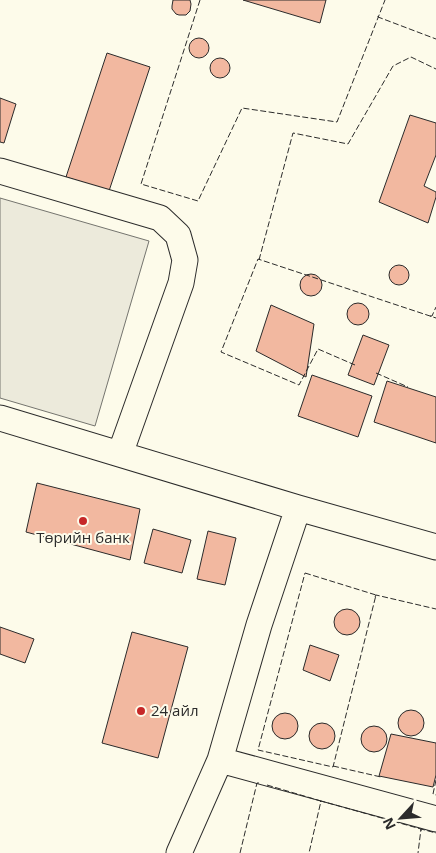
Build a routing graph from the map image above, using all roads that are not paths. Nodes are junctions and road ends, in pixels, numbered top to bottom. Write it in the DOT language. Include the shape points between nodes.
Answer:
graph roads {
  1 [pos="0,171"];
  2 [pos="0,418"];
  3 [pos="120,454"];
  4 [pos="298,508"];
  5 [pos="435,545"];
  6 [pos="220,760"];
  7 [pos="436,819"];
  8 [pos="179,853"];
  1 -- 3 [label="street" via="160,218 178,235 185,260 181,283"];
  2 -- 3 [label="street"];
  3 -- 4 [label="street"];
  4 -- 5 [label="street"];
  4 -- 6 [label="street" via="259,625"];
  6 -- 7 [label="street"];
  6 -- 8 [label="street"];
}
